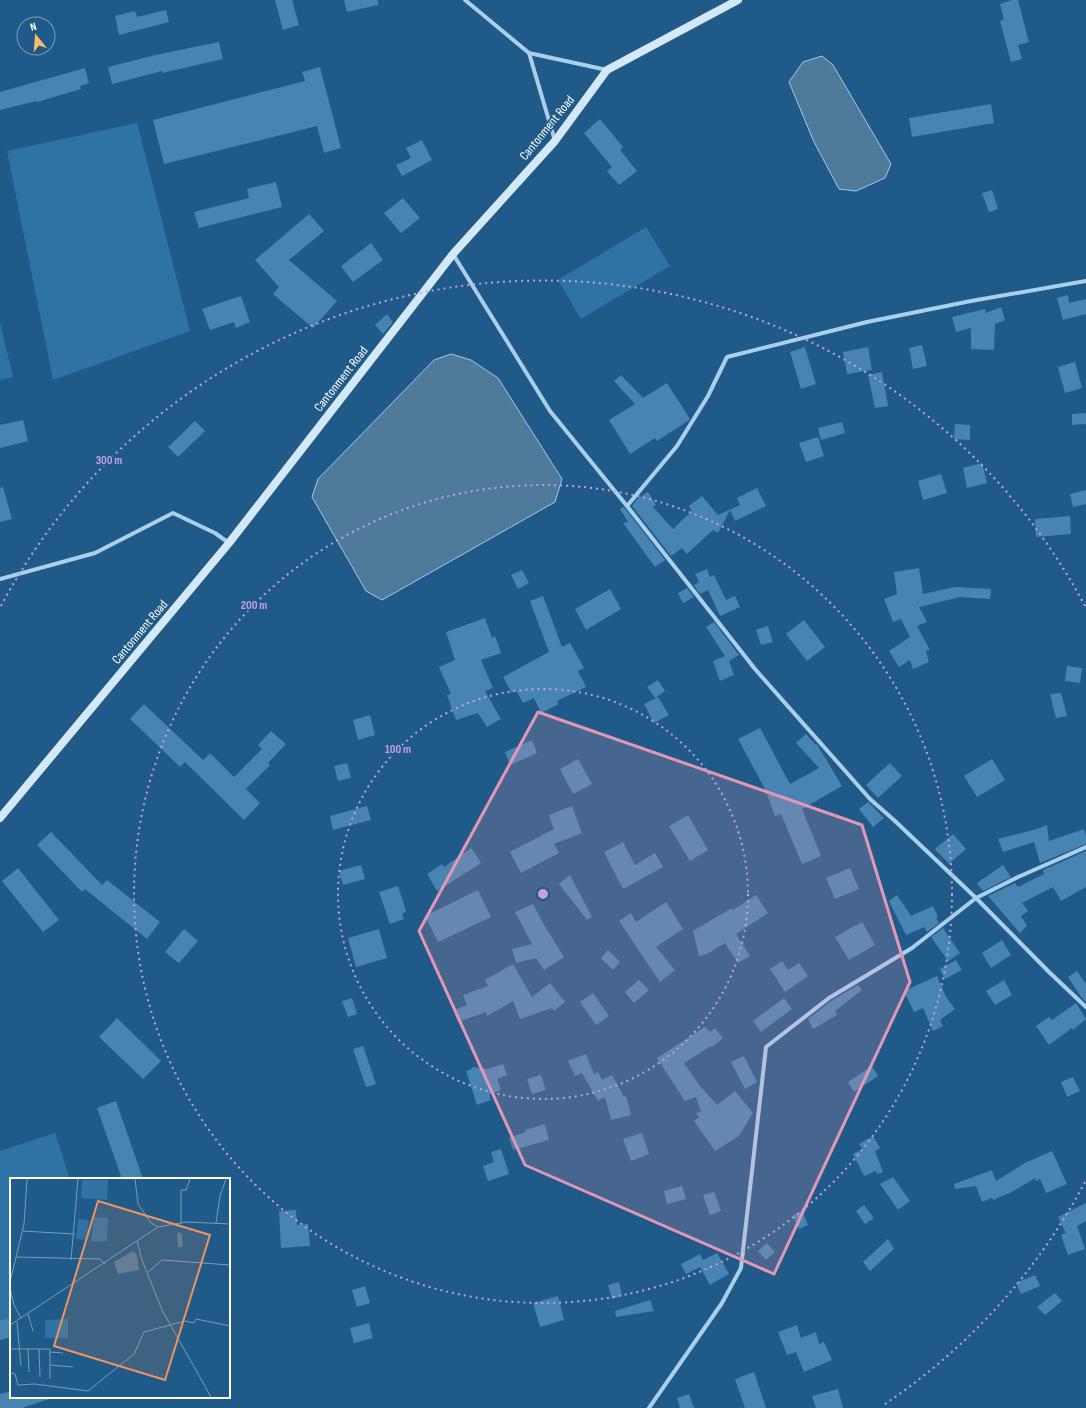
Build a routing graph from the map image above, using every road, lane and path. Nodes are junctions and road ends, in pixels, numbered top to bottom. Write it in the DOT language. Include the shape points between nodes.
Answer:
graph roads {
  1 [pos="465,0"];
  2 [pos="738,0"];
  3 [pos="529,53"];
  4 [pos="607,70"];
  5 [pos="555,141"];
  6 [pos="453,254"];
  7 [pos="1086,281"];
  8 [pos="627,506"];
  9 [pos="229,543"];
  10 [pos="0,579"];
  11 [pos="0,818"];
  12 [pos="1086,847"];
  13 [pos="976,898"];
  14 [pos="1086,1007"];
  15 [pos="649,1408"];
  1 -- 3 [label="street"];
  2 -- 4 [label="street, Cantonment Road"];
  3 -- 4 [label="street"];
  3 -- 5 [label="street"];
  4 -- 5 [label="street, Cantonment Road"];
  5 -- 6 [label="street, Cantonment Road"];
  6 -- 8 [label="street" via="550,411"];
  6 -- 9 [label="street, Cantonment Road"];
  7 -- 8 [label="street" via="867,322 727,357 708,396 677,446"];
  8 -- 13 [label="street" via="755,669 870,799"];
  9 -- 10 [label="street" via="173,513 95,553"];
  9 -- 11 [label="street, Cantonment Road"];
  12 -- 13 [label="street"];
  13 -- 14 [label="street"];
  13 -- 15 [label="street" via="912,948 829,998 766,1047 741,1268 722,1303"];
}
